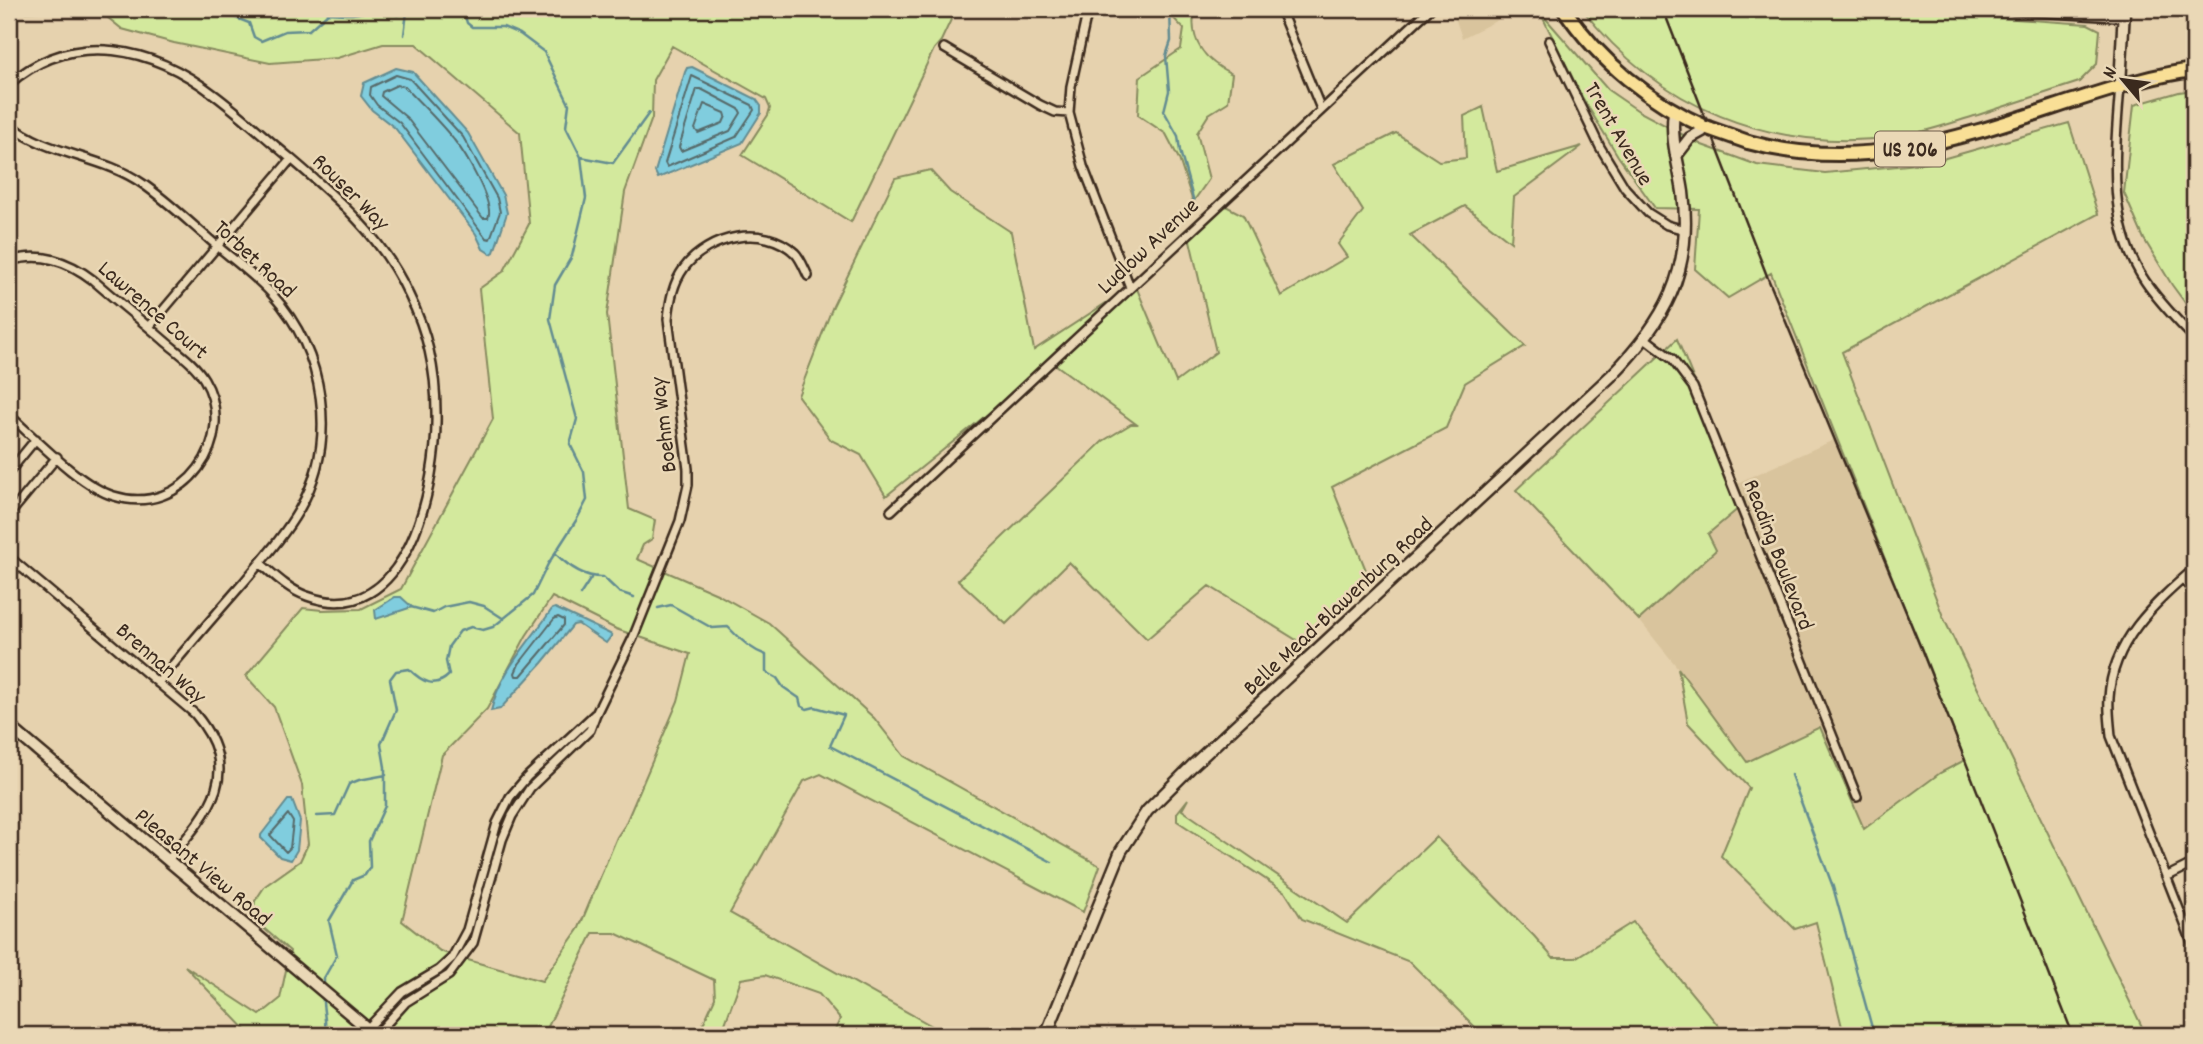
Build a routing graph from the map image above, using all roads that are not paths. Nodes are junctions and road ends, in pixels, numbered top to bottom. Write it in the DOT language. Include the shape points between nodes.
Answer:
graph roads {
  1 [pos="1088,9"];
  2 [pos="1280,9"];
  3 [pos="1430,9"];
  4 [pos="1564,9"];
  5 [pos="2013,9"];
  6 [pos="2124,12"];
  7 [pos="1549,41"];
  8 [pos="944,48"];
  9 [pos="2194,70"];
  10 [pos="9,84"];
  11 [pos="2120,86"];
  12 [pos="1321,109"];
  13 [pos="1674,112"];
  14 [pos="1069,113"];
  15 [pos="9,124"];
  16 [pos="1708,128"];
  17 [pos="1676,156"];
  18 [pos="291,159"];
  19 [pos="1685,230"];
  20 [pos="217,246"];
  21 [pos="9,261"];
  22 [pos="808,276"];
  23 [pos="1130,287"];
  24 [pos="149,327"];
  25 [pos="2194,338"];
  26 [pos="1646,339"];
  27 [pos="9,415"];
  28 [pos="36,439"];
  29 [pos="57,457"];
  30 [pos="9,472"];
  31 [pos="891,511"];
  32 [pos="9,515"];
  33 [pos="9,557"];
  34 [pos="260,563"];
  35 [pos="2194,569"];
  36 [pos="2183,579"];
  37 [pos="2194,592"];
  38 [pos="158,683"];
  39 [pos="596,714"];
  40 [pos="9,726"];
  41 [pos="533,771"];
  42 [pos="542,777"];
  43 [pos="1857,797"];
  44 [pos="495,830"];
  45 [pos="505,831"];
  46 [pos="168,860"];
  47 [pos="2194,863"];
  48 [pos="2168,876"];
  49 [pos="2194,947"];
  50 [pos="440,969"];
  51 [pos="446,977"];
  52 [pos="373,1033"];
  53 [pos="1046,1035"];
  1 -- 14 [label="street"];
  2 -- 12 [label="street"];
  3 -- 12 [label="street, Ludlow Avenue"];
  4 -- 13 [label="highway, US 206" via="1607,60"];
  5 -- 6 [label="street"];
  6 -- 11 [label="street"];
  7 -- 19 [label="street, Trent Avenue" via="1625,188 1648,213"];
  8 -- 14 [label="street" via="1040,105"];
  9 -- 11 [label="highway, US 206"];
  10 -- 18 [label="street, Rouser Way" via="34,66 64,54 99,49 134,53 209,90"];
  11 -- 16 [label="highway, US 206, bridge" via="1914,149 1844,156 1796,153"];
  11 -- 25 [label="street" via="2115,199 2127,242 2143,279"];
  12 -- 23 [label="street, Ludlow Avenue"];
  13 -- 16 [label="highway, US 206"];
  13 -- 17 [label="street, Trent Avenue" via="1671,132"];
  14 -- 23 [label="street" via="1083,166"];
  15 -- 20 [label="street, Torbet Road" via="37,142 130,175"];
  16 -- 17 [label="street, Trent Avenue" via="1686,141"];
  17 -- 19 [label="street, Trent Avenue"];
  18 -- 20 [label="street"];
  18 -- 34 [label="street, Rouser Way" via="368,230 410,295 432,366 435,447 429,488 411,541 395,571 370,592 344,600 309,597"];
  19 -- 26 [label="street, Belle Mead-Blawenburg Road" via="1676,279"];
  20 -- 24 [label="street"];
  20 -- 34 [label="street, Torbet Road" via="263,284 292,320 313,364 321,402 318,458 308,493"];
  21 -- 24 [label="street, Lawrence Court" via="41,257 69,264"];
  22 -- 39 [label="street, Boehm Way" via="796,254 786,247 747,236 706,248 678,278 668,319 688,454 685,502 633,638"];
  23 -- 31 [label="street, Ludlow Avenue"];
  24 -- 29 [label="street, Lawrence Court" via="194,366 211,392 216,424 199,470 174,491 130,500 100,490"];
  26 -- 43 [label="street, Reading Boulevard" via="1672,359 1693,387"];
  26 -- 53 [label="street, Belle Mead-Blawenburg Road" via="1147,811 1121,851"];
  27 -- 28 [label="street, Lawrence Court"];
  28 -- 29 [label="street, Lawrence Court"];
  28 -- 30 [label="street"];
  29 -- 32 [label="street"];
  33 -- 38 [label="street, Brennan Way"];
  34 -- 38 [label="street, Torbet Road"];
  35 -- 36 [label="street"];
  36 -- 37 [label="street"];
  36 -- 48 [label="street" via="2152,607 2125,641 2108,699 2111,736"];
  38 -- 46 [label="street, Brennan Way" via="202,722 213,742 218,767 212,803"];
  39 -- 41 [label="street, Boehm Way"];
  39 -- 42 [label="street, Boehm Way" via="590,730"];
  40 -- 46 [label="street, Pleasant View Road"];
  41 -- 42 [label="street"];
  41 -- 44 [label="street, Boehm Way" via="510,797"];
  42 -- 45 [label="street, Boehm Way"];
  44 -- 45 [label="street"];
  44 -- 50 [label="street, Boehm Way" via="467,930 452,958"];
  45 -- 51 [label="street, Boehm Way" via="473,943"];
  46 -- 52 [label="street, Pleasant View Road"];
  47 -- 48 [label="street"];
  48 -- 49 [label="street"];
  50 -- 51 [label="street"];
  50 -- 52 [label="street, Boehm Way" via="402,992"];
  51 -- 52 [label="street, Boehm Way" via="406,1002"];
}
